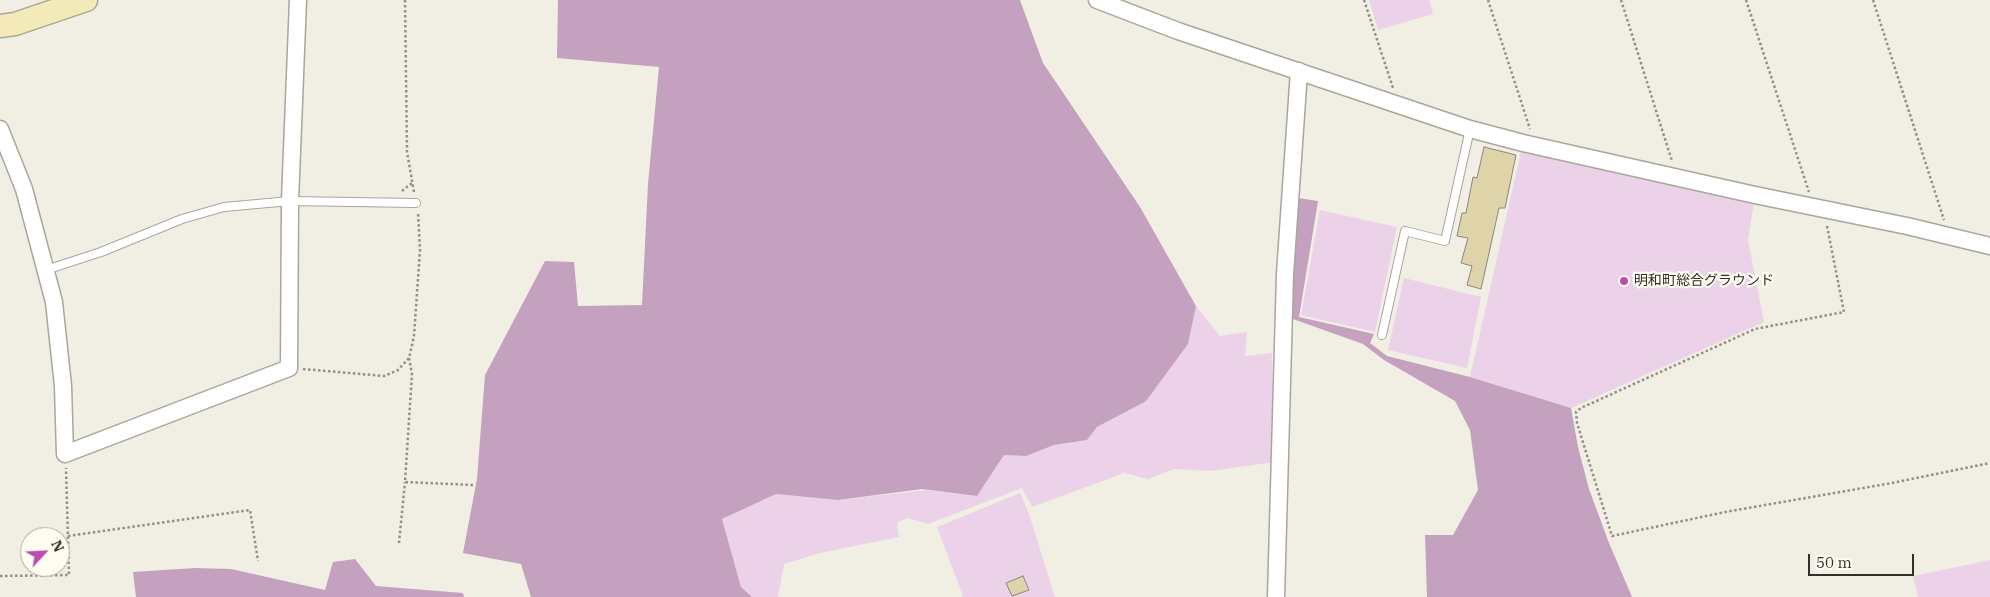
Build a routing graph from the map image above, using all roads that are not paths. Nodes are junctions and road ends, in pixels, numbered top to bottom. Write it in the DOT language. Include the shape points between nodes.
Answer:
graph roads {
  1 [pos="86,0"];
  2 [pos="298,0"];
  3 [pos="1097,0"];
  4 [pos="0,26"];
  5 [pos="1299,71"];
  6 [pos="1470,128"];
  7 [pos="0,129"];
  8 [pos="290,201"];
  9 [pos="416,203"];
  10 [pos="1990,246"];
  11 [pos="46,270"];
  12 [pos="1382,335"];
  13 [pos="1276,597"];
  1 -- 4 [label="main road"];
  2 -- 8 [label="street"];
  3 -- 5 [label="street"];
  5 -- 6 [label="street"];
  5 -- 13 [label="street" via="1285,274"];
  6 -- 10 [label="street" via="1536,146"];
  6 -- 12 [label="lane" via="1445,240 1406,231"];
  7 -- 11 [label="street" via="24,189"];
  8 -- 9 [label="lane"];
  8 -- 11 [label="lane" via="224,207 182,219"];
  8 -- 11 [label="street" via="289,368 65,454 63,386 54,302"];
}
